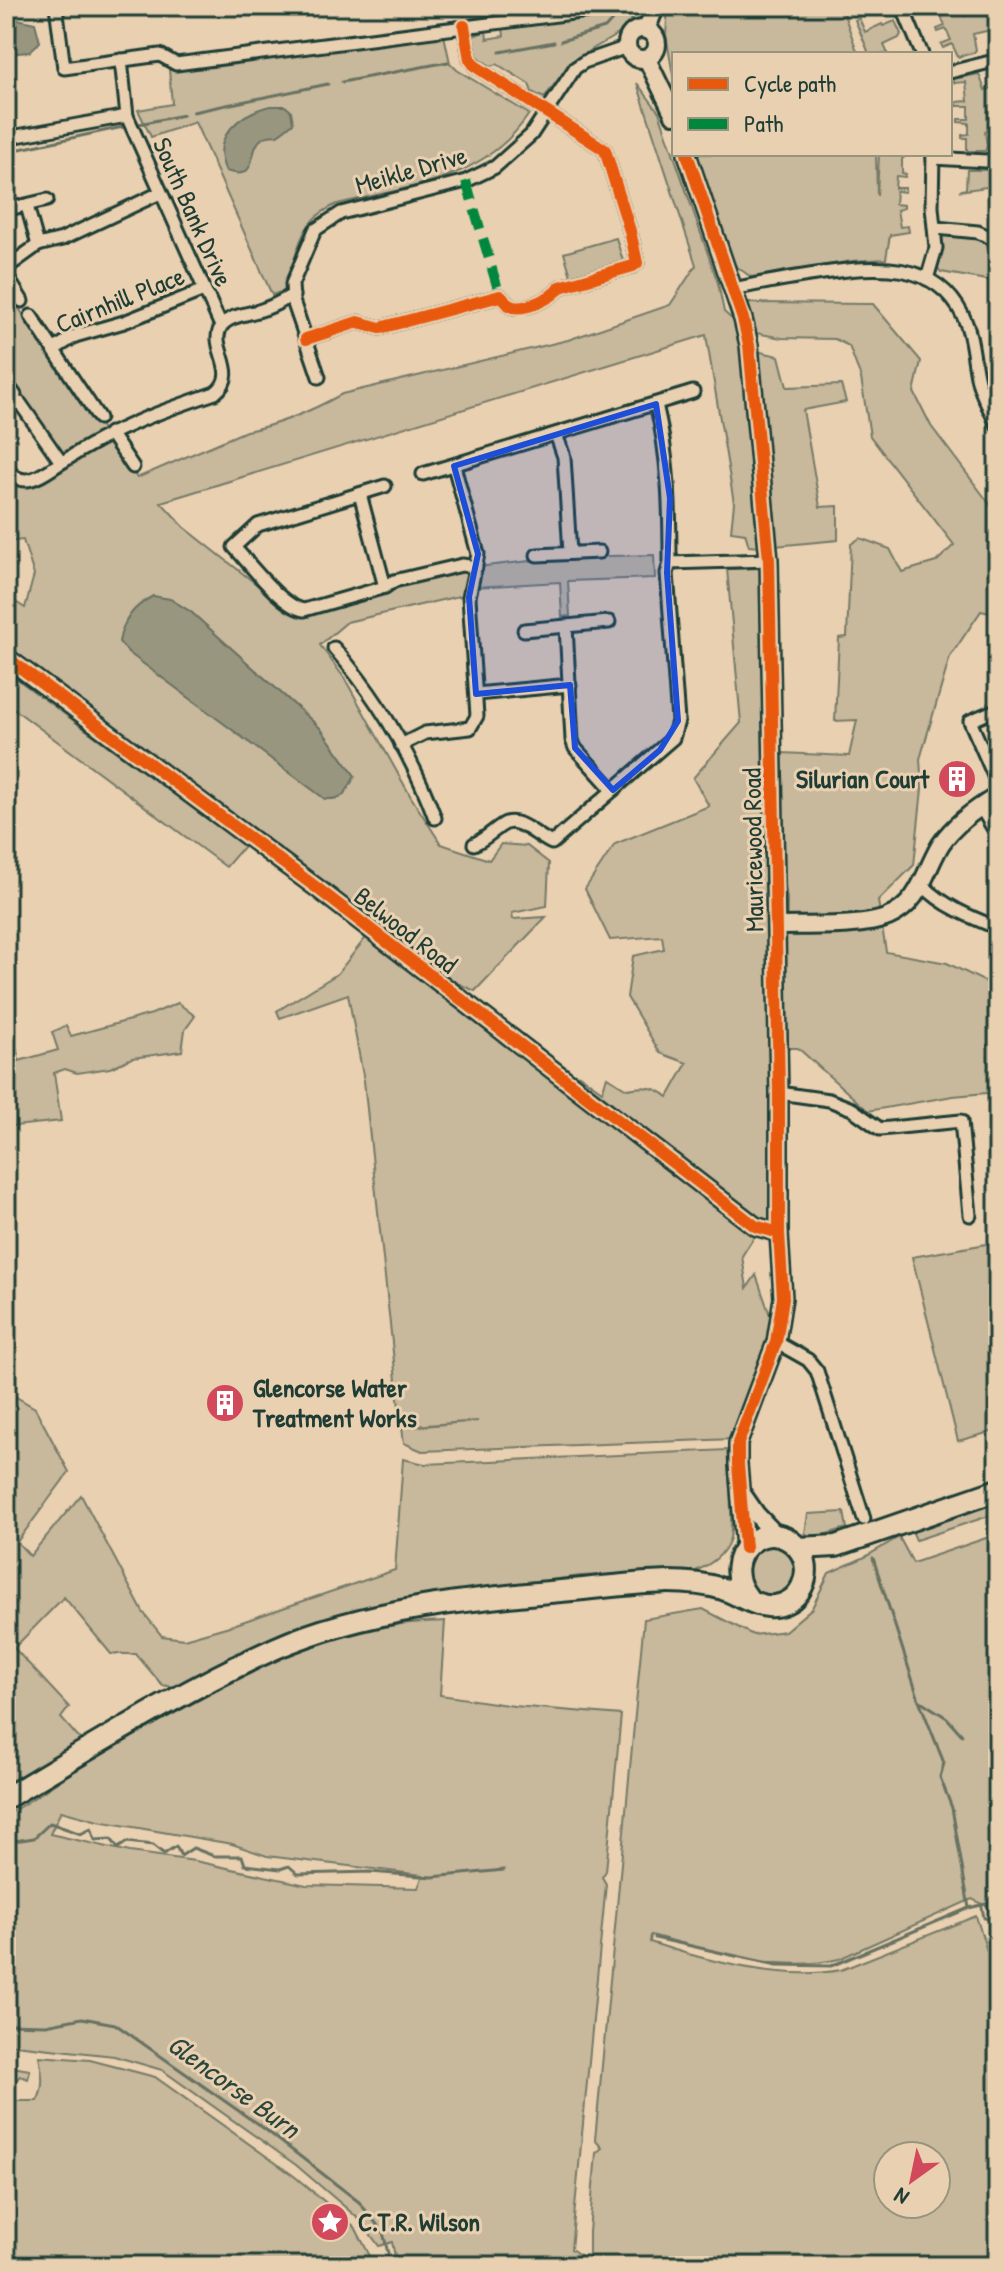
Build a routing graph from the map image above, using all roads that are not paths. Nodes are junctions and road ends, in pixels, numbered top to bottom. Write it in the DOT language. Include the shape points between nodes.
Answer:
graph roads {
  1 [pos="56,6"];
  2 [pos="609,6"];
  3 [pos="656,6"];
  4 [pos="902,6"];
  5 [pos="464,26"];
  6 [pos="646,30"];
  7 [pos="627,47"];
  8 [pos="921,52"];
  9 [pos="647,59"];
  10 [pos="121,60"];
  11 [pos="998,60"];
  12 [pos="952,72"];
  13 [pos="547,111"];
  14 [pos="672,111"];
  15 [pos="127,116"];
  16 [pos="6,138"];
  17 [pos="688,156"];
  18 [pos="933,156"];
  19 [pos="998,159"];
  20 [pos="160,193"];
  21 [pos="47,200"];
  22 [pos="27,206"];
  23 [pos="13,208"];
  24 [pos="936,228"];
  25 [pos="998,241"];
  26 [pos="38,245"];
  27 [pos="6,268"];
  28 [pos="6,275"];
  29 [pos="927,279"];
  30 [pos="733,289"];
  31 [pos="204,290"];
  32 [pos="293,295"];
  33 [pos="22,301"];
  34 [pos="31,316"];
  35 [pos="221,326"];
  36 [pos="306,339"];
  37 [pos="53,350"];
  38 [pos="319,377"];
  39 [pos="6,383"];
  40 [pos="998,385"];
  41 [pos="982,391"];
  42 [pos="693,392"];
  43 [pos="656,404"];
  44 [pos="99,418"];
  45 [pos="998,426"];
  46 [pos="110,433"];
  47 [pos="556,434"];
  48 [pos="61,462"];
  49 [pos="454,466"];
  50 [pos="6,467"];
  51 [pos="133,467"];
  52 [pos="423,474"];
  53 [pos="385,486"];
  54 [pos="360,494"];
  55 [pos="599,552"];
  56 [pos="570,553"];
  57 [pos="537,555"];
  58 [pos="769,560"];
  59 [pos="670,563"];
  60 [pos="476,567"];
  61 [pos="385,587"];
  62 [pos="609,622"];
  63 [pos="566,626"];
  64 [pos="524,630"];
  65 [pos="334,648"];
  66 [pos="6,657"];
  67 [pos="570,685"];
  68 [pos="476,694"];
  69 [pos="998,709"];
  70 [pos="401,745"];
  71 [pos="998,785"];
  72 [pos="613,790"];
  73 [pos="998,796"];
  74 [pos="980,806"];
  75 [pos="435,818"];
  76 [pos="993,828"];
  77 [pos="474,844"];
  78 [pos="923,885"];
  79 [pos="776,926"];
  80 [pos="998,928"];
  81 [pos="779,1093"];
  82 [pos="970,1215"];
  83 [pos="779,1233"];
  84 [pos="776,1342"];
  85 [pos="998,1490"];
  86 [pos="742,1494"];
  87 [pos="864,1519"];
  88 [pos="777,1536"];
  89 [pos="836,1546"];
  90 [pos="798,1548"];
  91 [pos="741,1554"];
  92 [pos="807,1570"];
  93 [pos="689,1582"];
  94 [pos="748,1598"];
  95 [pos="6,1798"];
  1 -- 10 [label="street" via="64,68"];
  2 -- 5 [label="street"];
  3 -- 6 [label="street"];
  4 -- 8 [label="street"];
  5 -- 10 [label="street" via="176,64 160,55"];
  5 -- 13 [label="street" via="475,66"];
  6 -- 7 [label="street" via="631,33"];
  6 -- 9 [label="street" via="657,44"];
  7 -- 9 [label="street" via="632,56"];
  7 -- 13 [label="street, Meikle Drive" via="575,68"];
  9 -- 14 [label="street"];
  10 -- 15 [label="street, South Bank Drive"];
  11 -- 12 [label="street"];
  13 -- 32 [label="street, Meikle Drive" via="531,135 495,167 466,181 326,221 310,240 292,284"];
  13 -- 36 [label="street" via="598,143 609,157 637,263 560,287 555,295 519,308 500,296 380,328 358,322"];
  15 -- 16 [label="street"];
  15 -- 20 [label="street, South Bank Drive"];
  17 -- 30 [label="street, Mauricewood Road"];
  18 -- 19 [label="street"];
  18 -- 24 [label="street"];
  20 -- 26 [label="street"];
  20 -- 31 [label="street, South Bank Drive"];
  21 -- 22 [label="street"];
  22 -- 23 [label="street"];
  22 -- 26 [label="street"];
  24 -- 25 [label="street" via="978,232"];
  24 -- 29 [label="street" via="934,263"];
  26 -- 27 [label="street"];
  28 -- 33 [label="street"];
  29 -- 30 [label="street" via="894,268 867,267"];
  29 -- 41 [label="street" via="963,315"];
  30 -- 58 [label="street, Mauricewood Road" via="749,345"];
  31 -- 35 [label="street, South Bank Drive"];
  31 -- 37 [label="street, Cairnhill Place" via="75,336"];
  32 -- 35 [label="street"];
  32 -- 36 [label="street"];
  34 -- 37 [label="street, Cairnhill Place"];
  35 -- 46 [label="street" via="225,386"];
  36 -- 38 [label="street"];
  37 -- 44 [label="street, Cairnhill Place"];
  39 -- 48 [label="street"];
  40 -- 41 [label="street"];
  41 -- 45 [label="street"];
  42 -- 43 [label="street"];
  43 -- 47 [label="street"];
  43 -- 59 [label="street" via="666,444"];
  46 -- 48 [label="street"];
  46 -- 51 [label="street"];
  47 -- 49 [label="street"];
  47 -- 56 [label="street" via="564,457"];
  48 -- 50 [label="street" via="26,480"];
  49 -- 52 [label="street"];
  49 -- 60 [label="street" via="478,554"];
  53 -- 54 [label="street"];
  54 -- 61 [label="street"];
  54 -- 61 [label="street" via="258,525 234,547 297,609"];
  55 -- 56 [label="street"];
  56 -- 57 [label="street"];
  58 -- 59 [label="street"];
  58 -- 79 [label="street, Mauricewood Road"];
  59 -- 72 [label="street" via="676,731 666,746"];
  60 -- 61 [label="street" via="462,565"];
  60 -- 68 [label="street" via="469,597"];
  62 -- 63 [label="street"];
  63 -- 64 [label="street"];
  63 -- 67 [label="street"];
  65 -- 70 [label="street"];
  66 -- 83 [label="street, Belwood Road" via="317,888 755,1226"];
  67 -- 68 [label="street"];
  67 -- 72 [label="street" via="575,748"];
  68 -- 70 [label="street" via="477,716 470,728 425,733"];
  69 -- 71 [label="street" via="970,721"];
  70 -- 75 [label="street"];
  72 -- 77 [label="street" via="552,843 510,822"];
  73 -- 74 [label="street"];
  74 -- 76 [label="street"];
  74 -- 78 [label="street" via="942,843"];
  78 -- 79 [label="street" via="888,917"];
  78 -- 80 [label="street" via="958,910"];
  79 -- 81 [label="street, Mauricewood Road"];
  81 -- 82 [label="street" via="829,1100 880,1129 961,1121"];
  81 -- 83 [label="street, Mauricewood Road"];
  83 -- 84 [label="street, Mauricewood Road" via="783,1298"];
  84 -- 86 [label="street, Mauricewood Road" via="738,1443"];
  84 -- 87 [label="street" via="817,1371"];
  85 -- 89 [label="highway"];
  86 -- 88 [label="street"];
  86 -- 91 [label="street, Mauricewood Road"];
  88 -- 90 [label="highway"];
  88 -- 91 [label="highway" via="765,1536"];
  89 -- 90 [label="highway"];
  89 -- 92 [label="highway"];
  90 -- 92 [label="highway"];
  91 -- 93 [label="highway" via="712,1578"];
  91 -- 94 [label="highway" via="737,1580"];
  92 -- 94 [label="highway" via="791,1601 768,1606"];
  93 -- 94 [label="highway"];
  93 -- 95 [label="highway" via="413,1609 309,1636 194,1691"];
}
